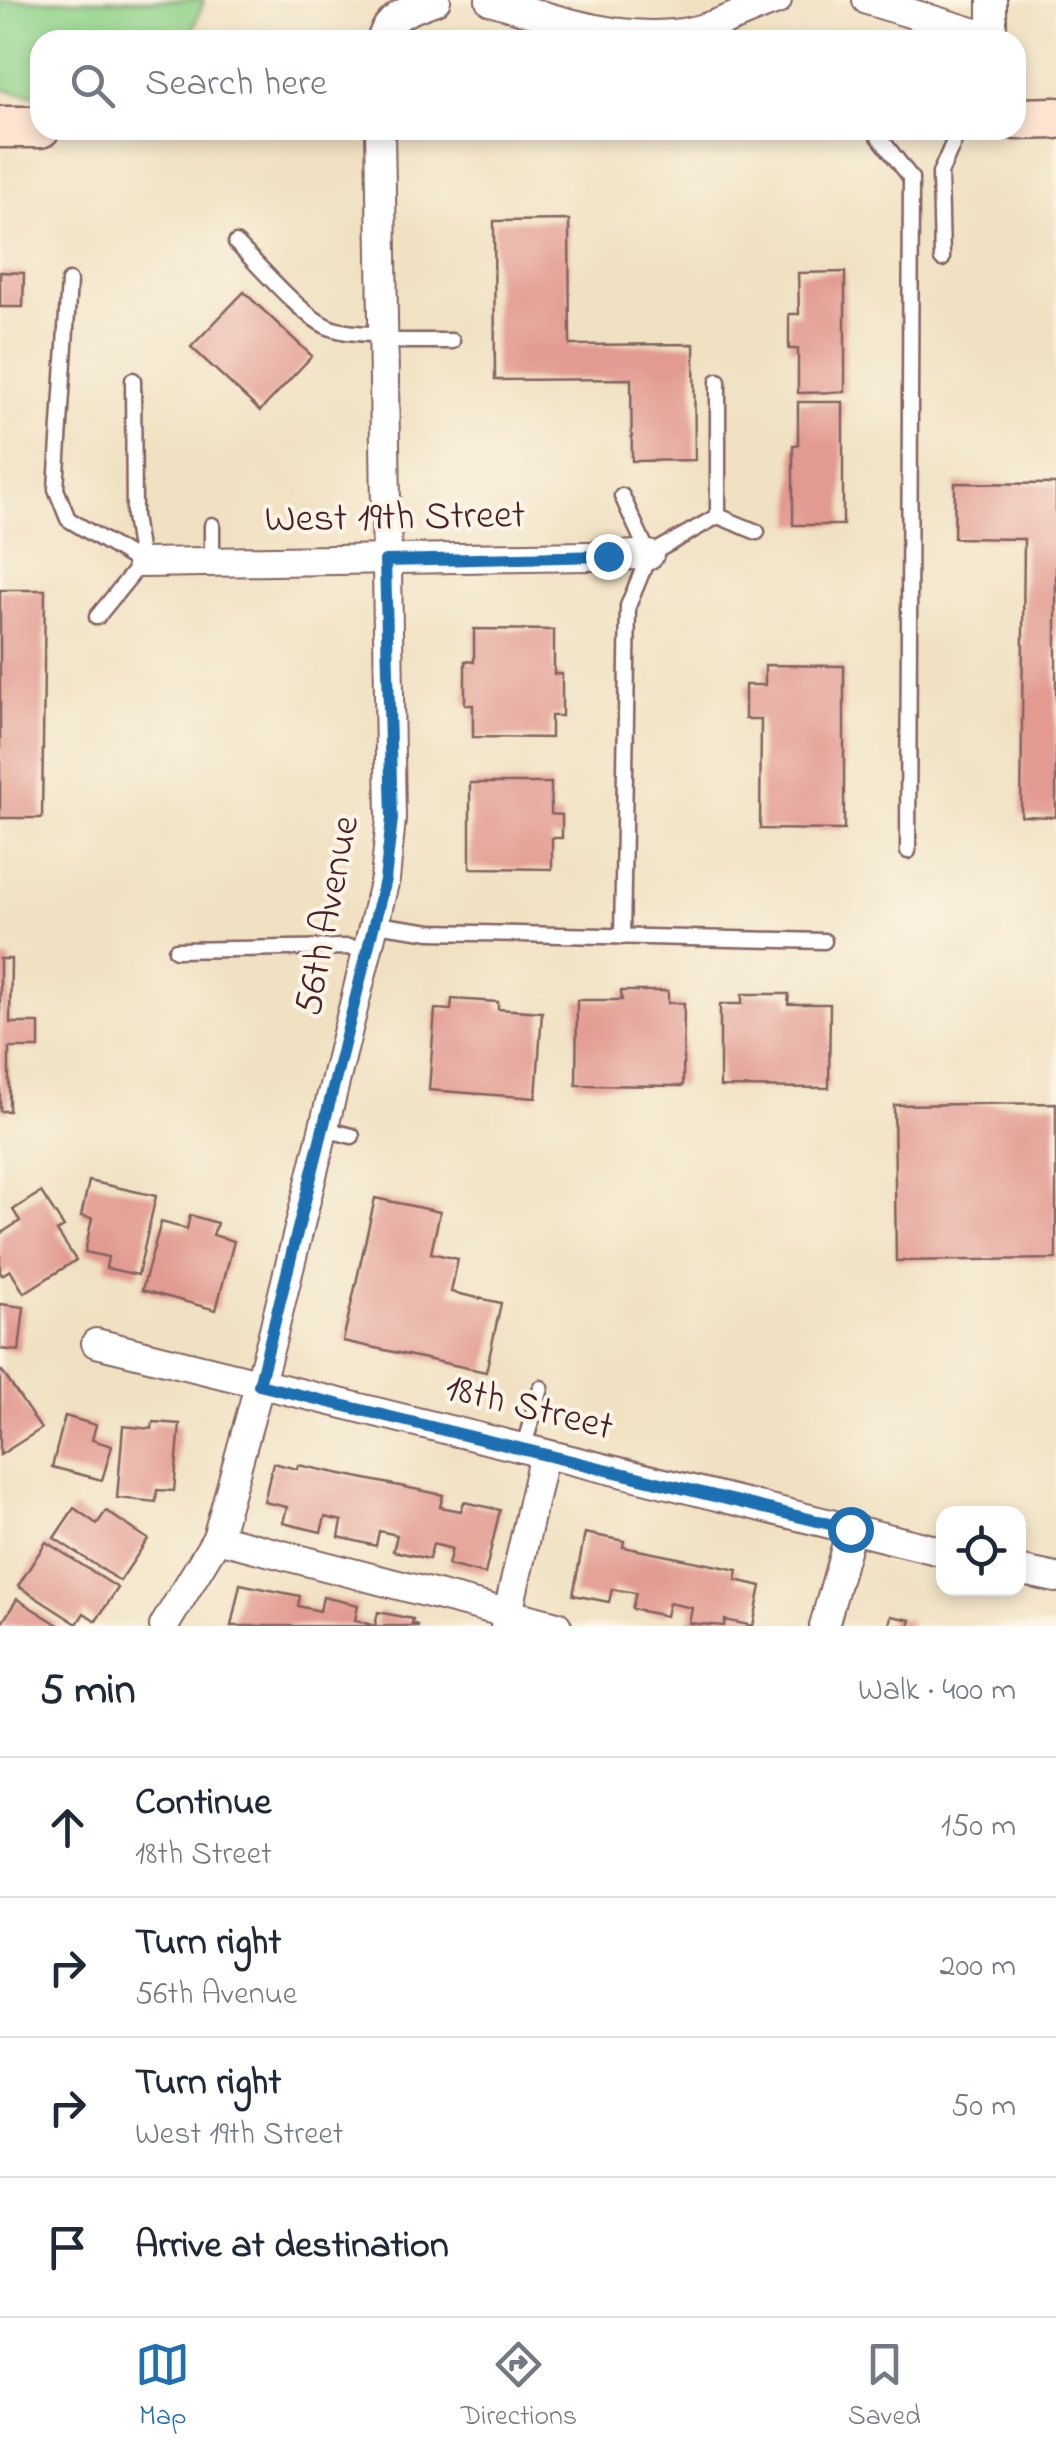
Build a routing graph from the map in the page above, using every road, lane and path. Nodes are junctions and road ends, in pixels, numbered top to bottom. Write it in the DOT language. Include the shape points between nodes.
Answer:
graph roads {
  1 [pos="436,0"];
  2 [pos="490,0"];
  3 [pos="777,0"];
  4 [pos="867,0"];
  5 [pos="992,0"];
  6 [pos="385,30"];
  7 [pos="622,30"];
  8 [pos="692,30"];
  9 [pos="963,30"];
  10 [pos="992,30"];
  11 [pos="1056,118"];
  12 [pos="1026,119"];
  13 [pos="0,127"];
  14 [pos="30,127"];
  15 [pos="380,140"];
  16 [pos="882,140"];
  17 [pos="955,140"];
  18 [pos="236,243"];
  19 [pos="942,259"];
  20 [pos="69,281"];
  21 [pos="382,338"];
  22 [pos="452,341"];
  23 [pos="133,380"];
  24 [pos="718,380"];
  25 [pos="622,496"];
  26 [pos="718,516"];
  27 [pos="212,524"];
  28 [pos="757,532"];
  29 [pos="649,555"];
  30 [pos="212,561"];
  31 [pos="385,561"];
  32 [pos="142,564"];
  33 [pos="98,617"];
  34 [pos="908,851"];
  35 [pos="372,937"];
  36 [pos="622,937"];
  37 [pos="824,941"];
  38 [pos="176,950"];
  39 [pos="324,1128"];
  40 [pos="352,1136"];
  41 [pos="96,1344"];
  42 [pos="259,1385"];
  43 [pos="542,1388"];
  44 [pos="533,1451"];
  45 [pos="850,1529"];
  46 [pos="217,1538"];
  47 [pos="936,1550"];
  48 [pos="1026,1572"];
  49 [pos="1056,1578"];
  50 [pos="506,1620"];
  51 [pos="164,1626"];
  52 [pos="557,1626"];
  53 [pos="824,1626"];
  1 -- 6 [label="street" via="396,15"];
  2 -- 7 [label="street"];
  3 -- 8 [label="street"];
  4 -- 9 [label="street"];
  5 -- 10 [label="street"];
  11 -- 12 [label="main road"];
  13 -- 14 [label="main road"];
  15 -- 21 [label="street, 56th Avenue"];
  16 -- 34 [label="lane" via="910,178"];
  17 -- 19 [label="lane" via="940,174"];
  18 -- 21 [label="lane" via="312,318"];
  20 -- 32 [label="lane" via="56,488 68,519"];
  21 -- 22 [label="lane"];
  21 -- 31 [label="street, 56th Avenue"];
  23 -- 32 [label="lane" via="134,516"];
  24 -- 26 [label="lane"];
  25 -- 29 [label="lane"];
  26 -- 28 [label="lane"];
  26 -- 29 [label="lane"];
  27 -- 30 [label="lane"];
  29 -- 31 [label="street, West 19th Street"];
  29 -- 36 [label="lane" via="628,606"];
  30 -- 31 [label="street, West 19th Street"];
  30 -- 32 [label="street, West 19th Street"];
  31 -- 35 [label="street, 56th Avenue" via="392,819"];
  32 -- 33 [label="lane"];
  35 -- 36 [label="lane"];
  35 -- 38 [label="lane" via="348,947"];
  35 -- 39 [label="street, 56th Avenue"];
  36 -- 37 [label="lane"];
  39 -- 40 [label="lane"];
  39 -- 42 [label="street, 56th Avenue"];
  41 -- 42 [label="street, 18th Street"];
  42 -- 44 [label="street, 18th Street"];
  42 -- 46 [label="street, 56th Avenue"];
  43 -- 44 [label="lane"];
  44 -- 45 [label="street, 18th Street"];
  44 -- 50 [label="street"];
  45 -- 47 [label="street, 18th Street"];
  45 -- 53 [label="street"];
  46 -- 50 [label="street"];
  46 -- 51 [label="street, 56th Avenue"];
  48 -- 49 [label="street"];
  50 -- 52 [label="street"];
}
